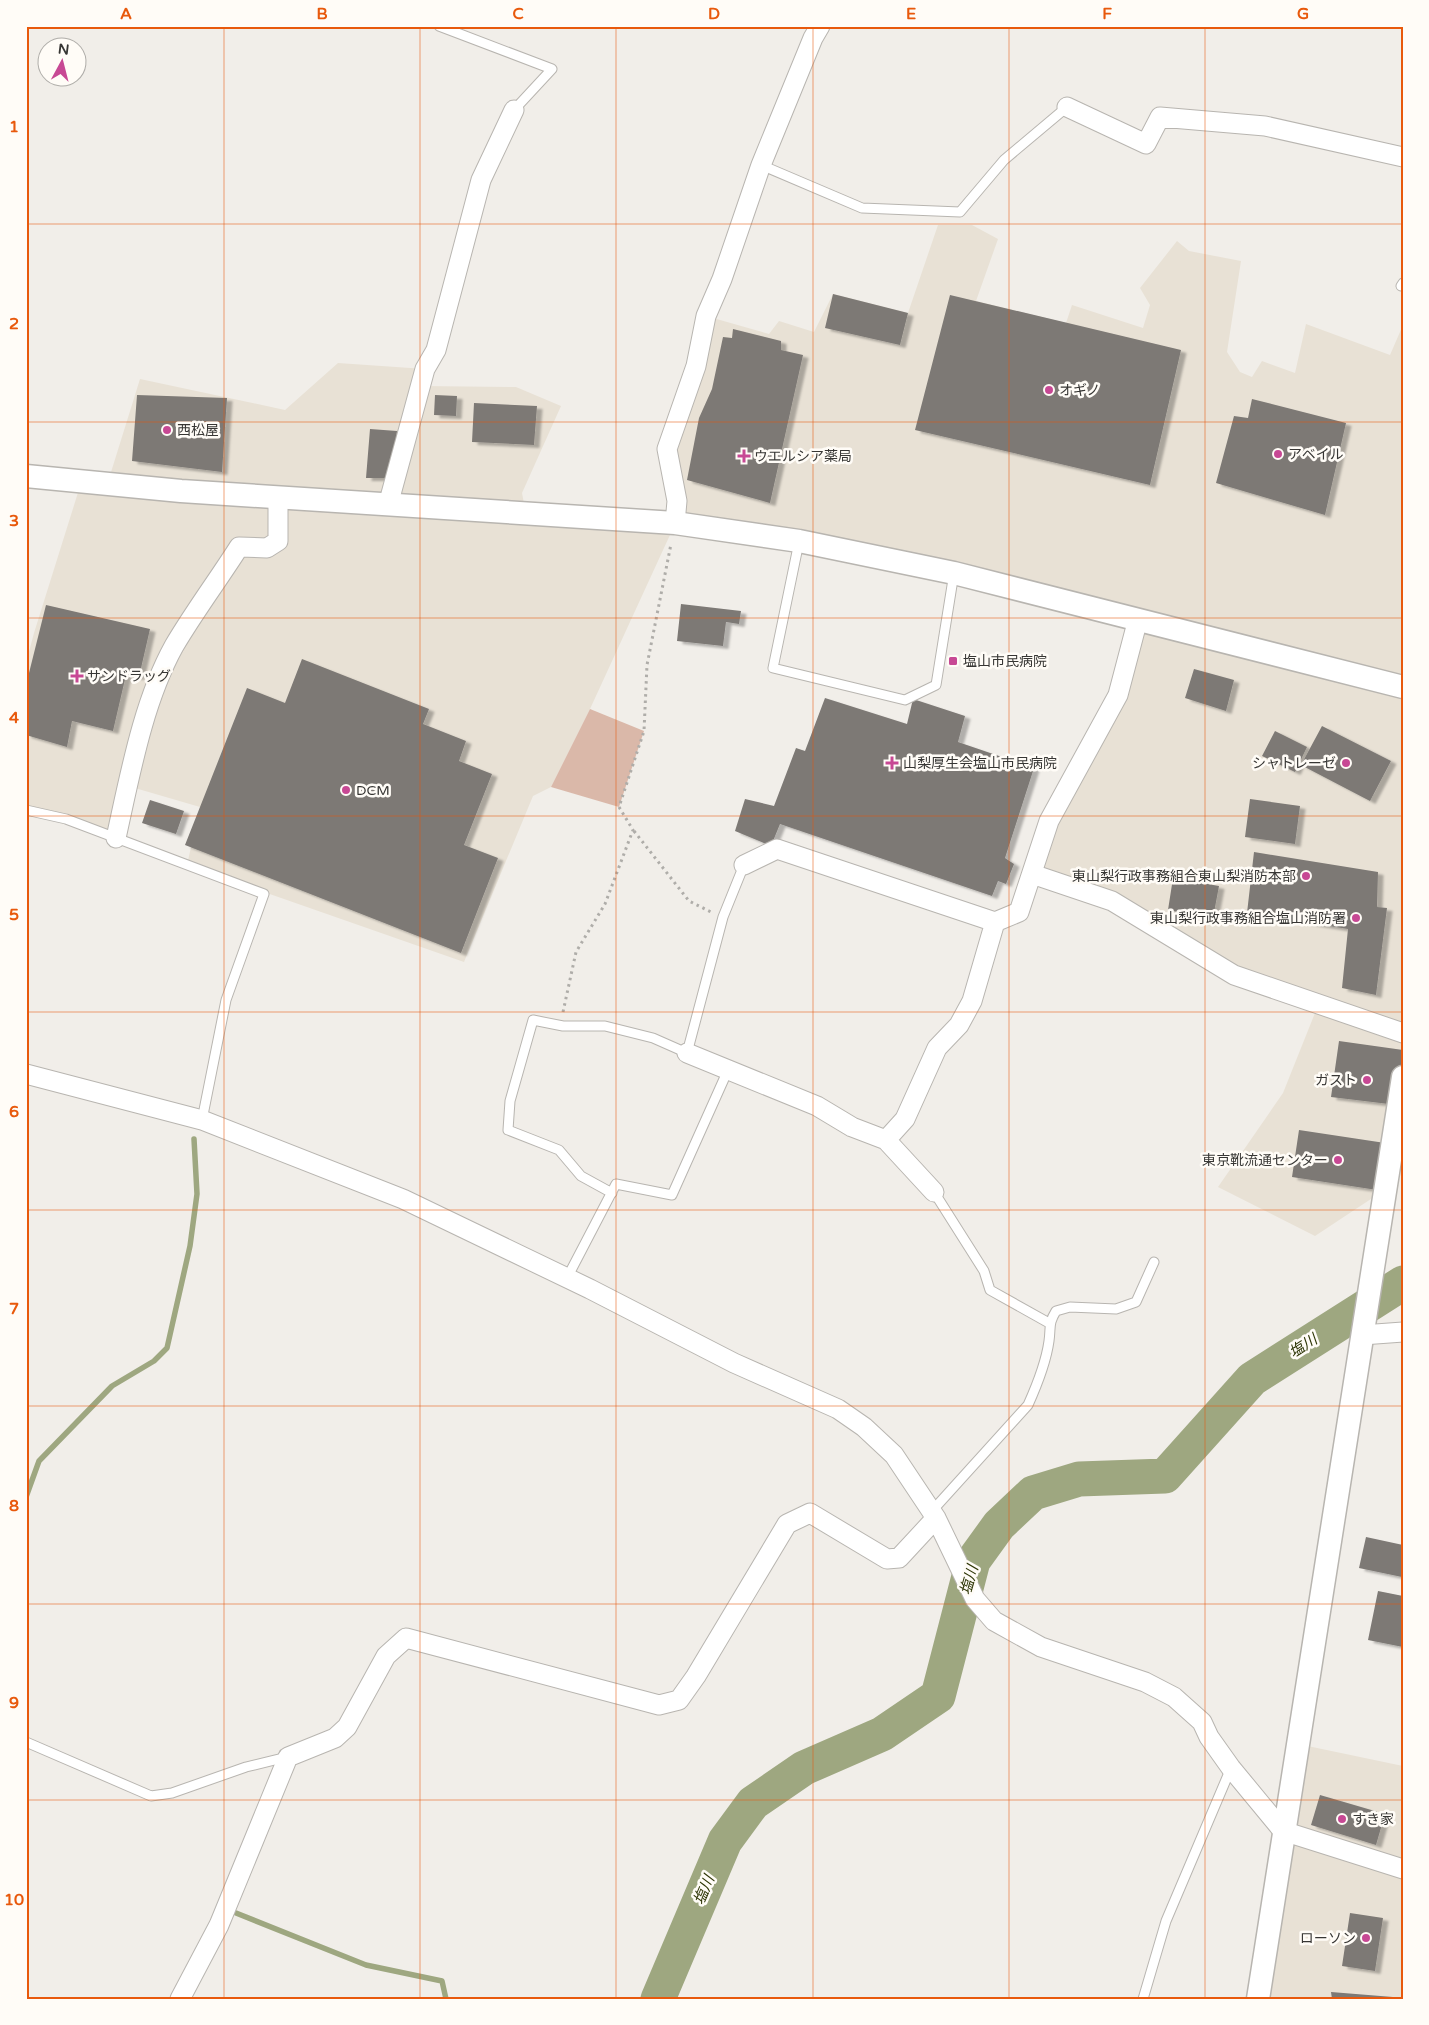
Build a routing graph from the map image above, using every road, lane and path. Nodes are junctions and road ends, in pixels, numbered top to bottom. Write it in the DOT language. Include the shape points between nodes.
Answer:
graph roads {
  1 [pos="439,26"];
  2 [pos="820,26"];
  3 [pos="1067,107"];
  4 [pos="514,110"];
  5 [pos="1403,157"];
  6 [pos="761,164"];
  7 [pos="26,476"];
  8 [pos="278,498"];
  9 [pos="388,505"];
  10 [pos="675,523"];
  11 [pos="799,542"];
  12 [pos="954,573"];
  13 [pos="1138,619"];
  14 [pos="1403,687"];
  15 [pos="26,810"];
  16 [pos="633,830"];
  17 [pos="116,838"];
  18 [pos="744,865"];
  19 [pos="1032,874"];
  20 [pos="723,918"];
  21 [pos="995,922"];
  22 [pos="560,1025"];
  23 [pos="1403,1033"];
  24 [pos="687,1053"];
  25 [pos="728,1070"];
  26 [pos="26,1074"];
  27 [pos="1403,1077"];
  28 [pos="202,1120"];
  29 [pos="886,1140"];
  30 [pos="934,1192"];
  31 [pos="612,1193"];
  32 [pos="1154,1262"];
  33 [pos="568,1278"];
  34 [pos="1049,1323"];
  35 [pos="1403,1332"];
  36 [pos="1362,1335"];
  37 [pos="934,1514"];
  38 [pos="26,1742"];
  39 [pos="288,1757"];
  40 [pos="1231,1768"];
  41 [pos="1283,1831"];
  42 [pos="1403,1869"];
  43 [pos="180,1999"];
  44 [pos="1142,1999"];
  45 [pos="1258,1999"];
  1 -- 4 [label="lane" via="552,69"];
  2 -- 6 [label="street"];
  3 -- 5 [label="street" via="1146,144 1160,117 1265,126"];
  3 -- 6 [label="lane" via="1004,160 960,212 862,208"];
  4 -- 9 [label="street" via="481,180 436,350 425,369"];
  6 -- 10 [label="street" via="706,316 696,366 667,448 677,501"];
  7 -- 8 [label="street"];
  8 -- 9 [label="street"];
  8 -- 17 [label="street" via="278,541 267,548 239,547 174,646 154,691 132,765"];
  9 -- 10 [label="street"];
  10 -- 11 [label="street"];
  10 -- 16 [label="path" via="647,665 644,731 619,807"];
  11 -- 12 [label="street"];
  11 -- 12 [label="lane" via="773,668 904,700 936,685"];
  12 -- 13 [label="street"];
  13 -- 14 [label="street"];
  13 -- 19 [label="street" via="1118,694 1049,821"];
  15 -- 17 [label="lane" via="66,819"];
  16 -- 20 [label="path" via="689,901"];
  16 -- 22 [label="path" via="606,904 576,952"];
  17 -- 28 [label="lane" via="264,894 226,1000"];
  18 -- 20 [label="lane"];
  18 -- 21 [label="street" via="777,849"];
  19 -- 21 [label="street" via="1019,912"];
  19 -- 23 [label="street" via="1112,901 1234,975"];
  20 -- 24 [label="lane"];
  21 -- 29 [label="street" via="972,1001 958,1025 937,1048 905,1119"];
  22 -- 24 [label="lane" via="605,1026 653,1038"];
  22 -- 31 [label="lane" via="533,1020 510,1101 508,1130 559,1150 581,1176"];
  24 -- 25 [label="street"];
  25 -- 29 [label="street" via="817,1106 852,1127"];
  25 -- 31 [label="lane" via="672,1195 616,1184"];
  26 -- 28 [label="street"];
  27 -- 36 [label="street"];
  28 -- 33 [label="street" via="403,1199"];
  29 -- 30 [label="street"];
  30 -- 34 [label="lane" via="984,1271 990,1290"];
  31 -- 33 [label="lane"];
  32 -- 34 [label="lane" via="1136,1302 1116,1309 1070,1307 1056,1311"];
  33 -- 37 [label="street" via="734,1363 838,1409 864,1427 894,1455"];
  34 -- 37 [label="lane" via="1049,1340 1028,1405"];
  35 -- 36 [label="street"];
  36 -- 41 [label="street"];
  37 -- 39 [label="street" via="899,1558 887,1559 810,1513 787,1524 696,1676 678,1700 659,1705 406,1638 386,1656 347,1727 335,1738"];
  37 -- 40 [label="street" via="975,1599 994,1621 1041,1647 1145,1682 1174,1697 1202,1722"];
  38 -- 39 [label="lane" via="151,1796 172,1793 246,1767"];
  39 -- 43 [label="street" via="219,1925"];
  40 -- 41 [label="street"];
  40 -- 44 [label="lane" via="1166,1921"];
  41 -- 42 [label="street"];
  41 -- 45 [label="street"];
}
